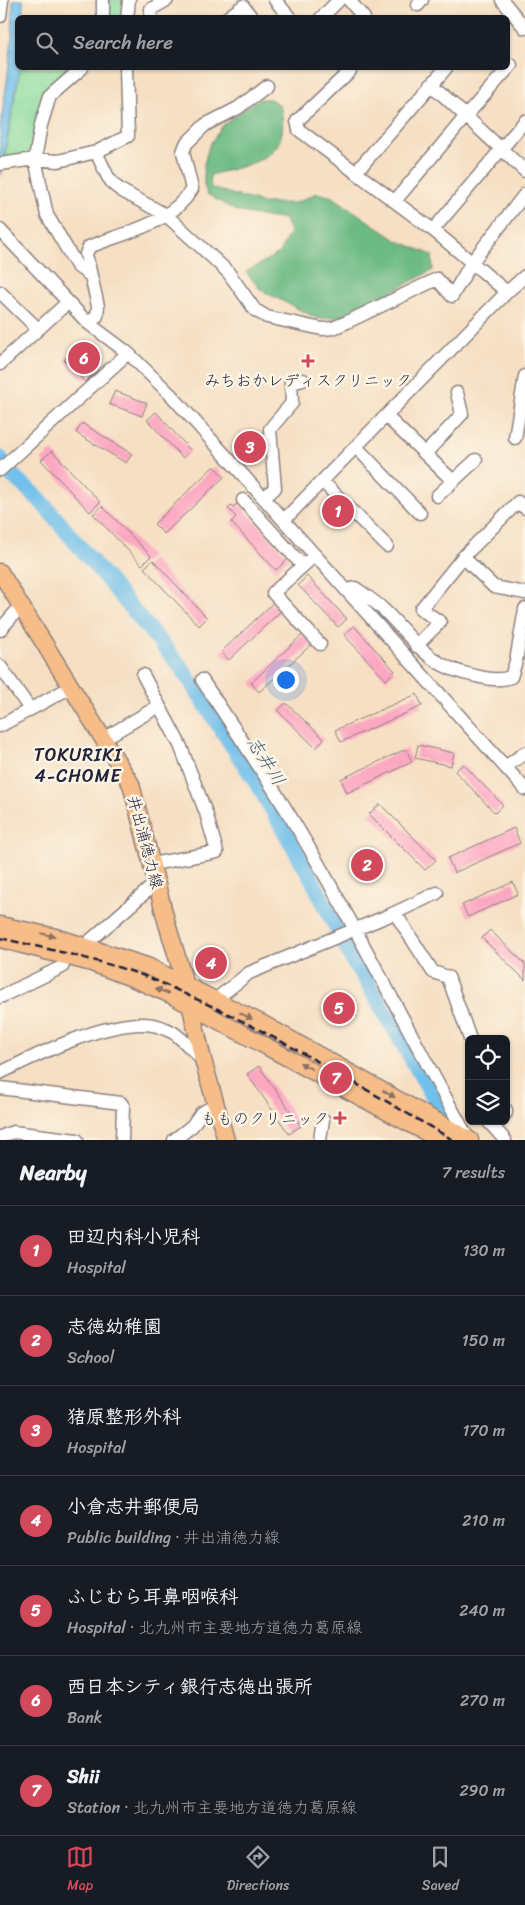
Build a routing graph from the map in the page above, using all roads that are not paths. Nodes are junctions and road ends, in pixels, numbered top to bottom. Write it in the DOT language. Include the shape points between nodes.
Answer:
graph roads {
  1 [pos="2,0"];
  2 [pos="103,0"];
  3 [pos="129,0"];
  4 [pos="167,0"];
  5 [pos="274,0"];
  6 [pos="339,0"];
  7 [pos="349,0"];
  8 [pos="503,0"];
  9 [pos="104,15"];
  10 [pos="127,15"];
  11 [pos="151,15"];
  12 [pos="231,15"];
  13 [pos="250,15"];
  14 [pos="287,15"];
  15 [pos="324,15"];
  16 [pos="362,15"];
  17 [pos="0,16"];
  18 [pos="525,28"];
  19 [pos="80,70"];
  20 [pos="126,70"];
  21 [pos="349,70"];
  22 [pos="444,70"];
  23 [pos="507,70"];
  24 [pos="431,84"];
  25 [pos="267,86"];
  26 [pos="466,116"];
  27 [pos="525,121"];
  28 [pos="502,149"];
  29 [pos="96,152"];
  30 [pos="36,159"];
  31 [pos="0,164"];
  32 [pos="525,171"];
  33 [pos="356,172"];
  34 [pos="525,194"];
  35 [pos="395,201"];
  36 [pos="166,216"];
  37 [pos="0,230"];
  38 [pos="433,230"];
  39 [pos="472,262"];
  40 [pos="91,276"];
  41 [pos="525,276"];
  42 [pos="0,292"];
  43 [pos="507,292"];
  44 [pos="68,302"];
  45 [pos="88,323"];
  46 [pos="38,329"];
  47 [pos="128,353"];
  48 [pos="0,364"];
  49 [pos="525,376"];
  50 [pos="303,380"];
  51 [pos="457,394"];
  52 [pos="386,416"];
  53 [pos="515,438"];
  54 [pos="356,447"];
  55 [pos="425,454"];
  56 [pos="476,460"];
  57 [pos="0,470"];
  58 [pos="322,481"];
  59 [pos="453,481"];
  60 [pos="437,496"];
  61 [pos="264,498"];
  62 [pos="243,500"];
  63 [pos="525,508"];
  64 [pos="420,513"];
  65 [pos="284,520"];
  66 [pos="387,546"];
  67 [pos="315,555"];
  68 [pos="462,557"];
  69 [pos="304,566"];
  70 [pos="0,572"];
  71 [pos="348,589"];
  72 [pos="525,593"];
  73 [pos="21,606"];
  74 [pos="525,609"];
  75 [pos="0,630"];
  76 [pos="320,644"];
  77 [pos="416,646"];
  78 [pos="520,662"];
  79 [pos="0,666"];
  80 [pos="143,675"];
  81 [pos="202,680"];
  82 [pos="71,687"];
  83 [pos="159,706"];
  84 [pos="30,709"];
  85 [pos="0,726"];
  86 [pos="103,739"];
  87 [pos="525,753"];
  88 [pos="505,767"];
  89 [pos="525,789"];
  90 [pos="152,864"];
  91 [pos="157,882"];
  92 [pos="437,893"];
  93 [pos="394,913"];
  94 [pos="0,925"];
  95 [pos="355,930"];
  96 [pos="0,939"];
  97 [pos="84,946"];
  98 [pos="66,957"];
  99 [pos="186,986"];
  100 [pos="0,997"];
  101 [pos="214,1000"];
  102 [pos="190,1004"];
  103 [pos="469,1035"];
  104 [pos="203,1060"];
  105 [pos="0,1073"];
  106 [pos="0,1088"];
  107 [pos="216,1105"];
  108 [pos="323,1119"];
  109 [pos="492,1125"];
  110 [pos="0,1136"];
  111 [pos="53,1139"];
  112 [pos="77,1140"];
  113 [pos="122,1140"];
  114 [pos="174,1140"];
  115 [pos="226,1140"];
  116 [pos="320,1140"];
  117 [pos="440,1140"];
  118 [pos="470,1140"];
  119 [pos="505,1140"];
  1 -- 17 [label="street"];
  2 -- 9 [label="street"];
  3 -- 10 [label="street"];
  4 -- 11 [label="street" via="151,9"];
  5 -- 14 [label="street"];
  6 -- 15 [label="street"];
  7 -- 16 [label="street"];
  8 -- 18 [label="street"];
  12 -- 13 [label="street" via="243,6"];
  19 -- 30 [label="street" via="50,96"];
  20 -- 29 [label="street" via="128,136"];
  21 -- 33 [label="street" via="297,121 300,130"];
  22 -- 24 [label="street"];
  23 -- 26 [label="street"];
  24 -- 26 [label="street"];
  24 -- 33 [label="street"];
  25 -- 36 [label="street" via="238,108 205,125 186,144 183,152 192,190"];
  26 -- 28 [label="street"];
  26 -- 35 [label="street"];
  27 -- 28 [label="street"];
  28 -- 32 [label="street"];
  28 -- 38 [label="street"];
  29 -- 30 [label="street" via="58,161"];
  29 -- 36 [label="street" via="114,185"];
  30 -- 31 [label="street"];
  30 -- 40 [label="street" via="47,216 77,266"];
  33 -- 35 [label="street"];
  34 -- 39 [label="street"];
  35 -- 38 [label="street"];
  36 -- 39 [label="street" via="228,272 256,310 267,317 322,329 333,328 436,279 452,296"];
  36 -- 40 [label="street" via="89,247 86,254"];
  37 -- 44 [label="street"];
  38 -- 39 [label="street"];
  39 -- 43 [label="street"];
  40 -- 45 [label="street" via="98,306 97,316"];
  41 -- 43 [label="street"];
  42 -- 46 [label="street"];
  43 -- 52 [label="street"];
  44 -- 45 [label="street"];
  44 -- 46 [label="street"];
  45 -- 47 [label="street"];
  46 -- 48 [label="street"];
  47 -- 57 [label="street"];
  47 -- 61 [label="street" via="170,394"];
  49 -- 53 [label="street"];
  50 -- 61 [label="street" via="290,383 292,404 270,429 275,488"];
  51 -- 55 [label="street" via="462,414"];
  52 -- 54 [label="street"];
  52 -- 55 [label="street"];
  54 -- 58 [label="street"];
  54 -- 64 [label="street"];
  55 -- 59 [label="street"];
  56 -- 59 [label="street"];
  58 -- 65 [label="street"];
  58 -- 66 [label="street"];
  59 -- 60 [label="street"];
  61 -- 65 [label="street"];
  62 -- 69 [label="street"];
  63 -- 68 [label="street" via="518,502"];
  65 -- 67 [label="street"];
  67 -- 69 [label="street"];
  67 -- 71 [label="street"];
  68 -- 72 [label="street" via="494,588"];
  68 -- 77 [label="street" via="421,609 440,622"];
  69 -- 76 [label="street" via="273,593"];
  70 -- 73 [label="main road, 井出浦徳力線"];
  71 -- 77 [label="street" via="354,588 384,610"];
  71 -- 88 [label="street"];
  73 -- 75 [label="street"];
  73 -- 82 [label="main road, 井出浦徳力線"];
  74 -- 78 [label="street"];
  77 -- 78 [label="street" via="439,664 485,678 510,677"];
  79 -- 84 [label="street"];
  80 -- 83 [label="street"];
  81 -- 95 [label="street" via="249,749"];
  82 -- 84 [label="street"];
  82 -- 86 [label="main road, 井出浦徳力線"];
  83 -- 86 [label="street"];
  83 -- 90 [label="street" via="180,745 217,852"];
  84 -- 85 [label="street"];
  86 -- 90 [label="main road, 井出浦徳力線" via="131,784"];
  87 -- 88 [label="street"];
  88 -- 89 [label="street"];
  90 -- 91 [label="main road, 井出浦徳力線"];
  91 -- 97 [label="street"];
  91 -- 99 [label="main road, 井出浦徳力線"];
  92 -- 93 [label="street"];
  93 -- 95 [label="street"];
  93 -- 103 [label="street" via="433,972 448,977"];
  94 -- 97 [label="main road, one-way"];
  95 -- 101 [label="street" via="249,973"];
  95 -- 118 [label="street" via="437,1085"];
  96 -- 98 [label="main road"];
  97 -- 99 [label="main road" via="147,966"];
  98 -- 100 [label="street" via="62,967"];
  102 -- 98 [label="main road, one-way" via="132,978"];
  99 -- 101 [label="main road"];
  99 -- 102 [label="main road, 井出浦徳力線"];
  101 -- 118 [label="main road, one-way"];
  102 -- 104 [label="main road, 井出浦徳力線"];
  117 -- 102 [label="main road, one-way"];
  104 -- 105 [label="street" via="174,1032 154,1025 130,1025 47,1050"];
  104 -- 107 [label="main road, 井出浦徳力線"];
  106 -- 113 [label="street" via="121,1103 124,1106"];
  107 -- 114 [label="street" via="201,1113 192,1126"];
  107 -- 115 [label="main road, 井出浦徳力線"];
  108 -- 116 [label="street"];
  109 -- 119 [label="street"];
  110 -- 111 [label="street" via="13,1132"];
  111 -- 112 [label="street"];
}
